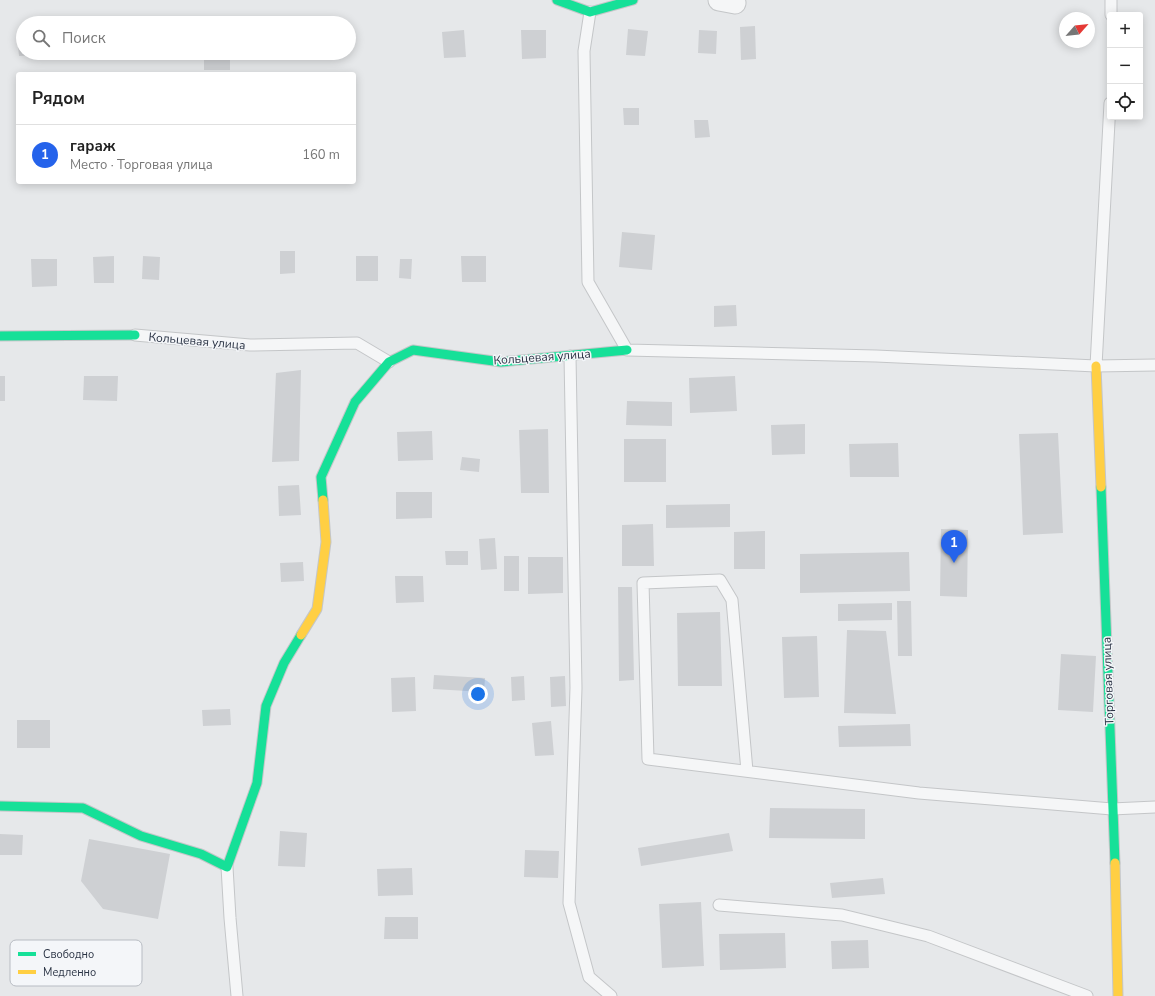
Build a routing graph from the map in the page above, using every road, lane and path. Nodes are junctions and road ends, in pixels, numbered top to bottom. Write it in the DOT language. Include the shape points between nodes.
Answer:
graph roads {
  1 [pos="557,0"];
  2 [pos="633,0"];
  3 [pos="1111,0"];
  4 [pos="590,12"];
  5 [pos="1111,12"];
  6 [pos="1109,120"];
  7 [pos="135,335"];
  8 [pos="0,336"];
  9 [pos="627,350"];
  10 [pos="570,356"];
  11 [pos="389,362"];
  12 [pos="1096,366"];
  13 [pos="1155,366"];
  14 [pos="748,771"];
  15 [pos="0,806"];
  16 [pos="1155,807"];
  17 [pos="1112,809"];
  18 [pos="227,867"];
  19 [pos="719,905"];
  20 [pos="237,996"];
  21 [pos="611,996"];
  22 [pos="1087,996"];
  23 [pos="1118,996"];
  1 -- 4 [label="street"];
  2 -- 4 [label="street"];
  3 -- 5 [label="lane"];
  4 -- 9 [label="lane" via="584,51 588,282"];
  6 -- 12 [label="lane"];
  7 -- 8 [label="street, Кольцевая улица"];
  7 -- 11 [label="lane, Кольцевая улица" via="250,345 357,342"];
  9 -- 10 [label="street, Кольцевая улица"];
  9 -- 12 [label="lane" via="876,356"];
  10 -- 11 [label="street, Кольцевая улица" via="501,362 413,350"];
  10 -- 21 [label="lane" via="576,688 569,903 589,977"];
  11 -- 18 [label="street, Кольцевая улица" via="355,402 321,477 326,542 316,609 284,663 266,706 257,783"];
  12 -- 13 [label="lane"];
  12 -- 17 [label="street, Торговая улица"];
  14 -- 14 [label="lane" via="648,759 643,583 720,580 732,600"];
  14 -- 17 [label="lane" via="919,793"];
  15 -- 18 [label="street" via="83,808 141,836 201,854"];
  16 -- 17 [label="lane"];
  17 -- 23 [label="street, Торговая улица"];
  18 -- 20 [label="lane"];
  19 -- 22 [label="lane" via="842,915 921,934"];
}
